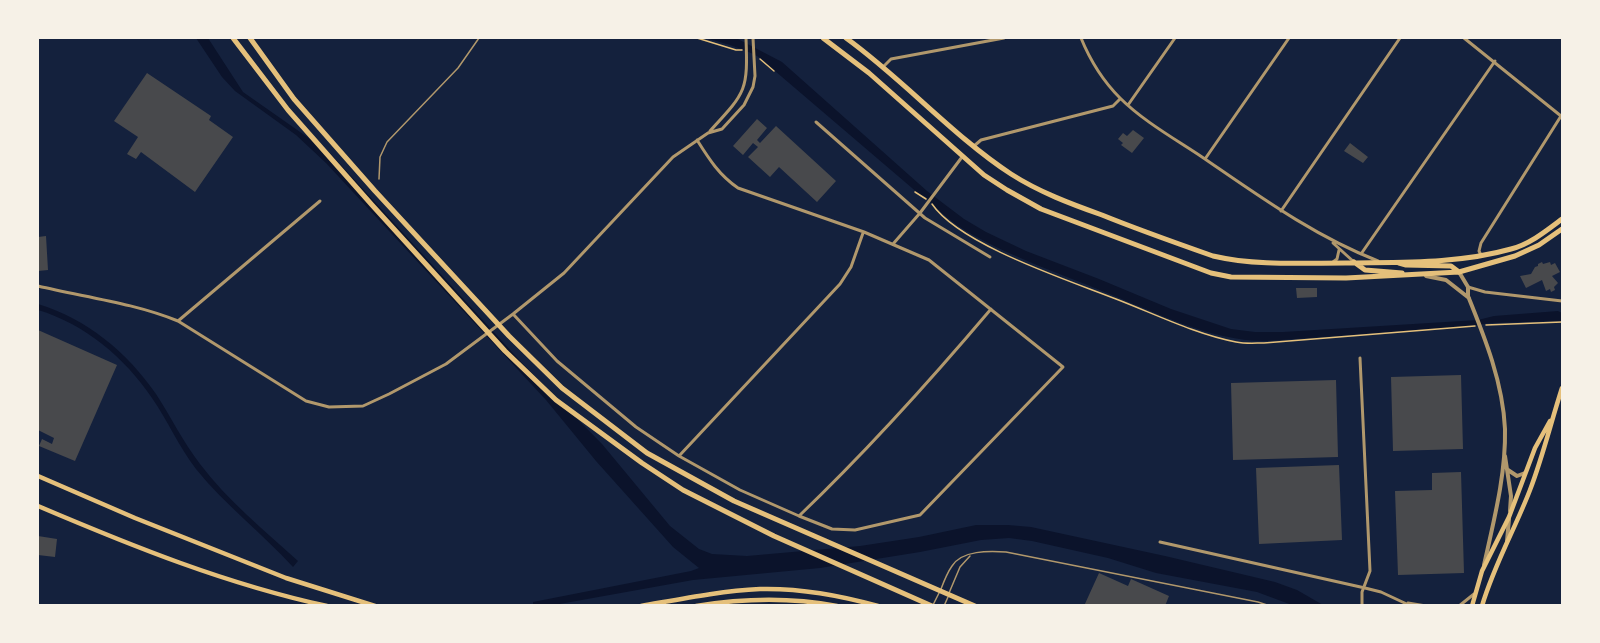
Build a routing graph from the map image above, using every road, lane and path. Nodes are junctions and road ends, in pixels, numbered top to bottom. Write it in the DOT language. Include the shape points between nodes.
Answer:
graph roads {
  1 [pos="233,38"];
  2 [pos="250,38"];
  3 [pos="479,38"];
  4 [pos="697,38"];
  5 [pos="746,38"];
  6 [pos="753,38"];
  7 [pos="823,38"];
  8 [pos="846,38"];
  9 [pos="1004,38"];
  10 [pos="1081,38"];
  11 [pos="1175,38"];
  12 [pos="1289,38"];
  13 [pos="1400,38"];
  14 [pos="1464,38"];
  15 [pos="744,50"];
  16 [pos="753,55"];
  17 [pos="1496,61"];
  18 [pos="883,67"];
  19 [pos="774,71"];
  20 [pos="1120,99"];
  21 [pos="1128,105"];
  22 [pos="1562,117"];
  23 [pos="816,122"];
  24 [pos="708,133"];
  25 [pos="697,140"];
  26 [pos="974,146"];
  27 [pos="962,157"];
  28 [pos="1205,159"];
  29 [pos="380,179"];
  30 [pos="915,192"];
  31 [pos="320,201"];
  32 [pos="1281,211"];
  33 [pos="920,213"];
  34 [pos="1563,219"];
  35 [pos="1563,230"];
  36 [pos="864,232"];
  37 [pos="1332,242"];
  38 [pos="893,244"];
  39 [pos="1339,250"];
  40 [pos="1361,254"];
  41 [pos="1481,255"];
  42 [pos="990,257"];
  43 [pos="1391,261"];
  44 [pos="1354,262"];
  45 [pos="1380,262"];
  46 [pos="1332,263"];
  47 [pos="1459,272"];
  48 [pos="1413,274"];
  49 [pos="38,286"];
  50 [pos="1468,287"];
  51 [pos="1469,298"];
  52 [pos="1563,301"];
  53 [pos="991,309"];
  54 [pos="513,314"];
  55 [pos="178,321"];
  56 [pos="1563,322"];
  57 [pos="1360,358"];
  58 [pos="1563,388"];
  59 [pos="1554,414"];
  60 [pos="1505,453"];
  61 [pos="680,456"];
  62 [pos="1508,469"];
  63 [pos="1526,472"];
  64 [pos="38,476"];
  65 [pos="38,506"];
  66 [pos="799,516"];
  67 [pos="1509,517"];
  68 [pos="1160,542"];
  69 [pos="1507,543"];
  70 [pos="973,553"];
  71 [pos="1482,571"];
  72 [pos="1365,588"];
  73 [pos="1475,594"];
  74 [pos="1407,603"];
  75 [pos="327,606"];
  76 [pos="375,606"];
  77 [pos="641,606"];
  78 [pos="696,606"];
  79 [pos="837,606"];
  80 [pos="878,606"];
  81 [pos="932,606"];
  82 [pos="944,606"];
  83 [pos="975,606"];
  84 [pos="1270,606"];
  85 [pos="1362,606"];
  86 [pos="1411,606"];
  87 [pos="1426,606"];
  88 [pos="1459,606"];
  89 [pos="1472,606"];
  90 [pos="1482,606"];
  1 -- 81 [label="highway" via="288,111 505,351 556,400 683,490 774,536"];
  2 -- 83 [label="highway" via="294,99 375,191 562,388 647,453 734,501"];
  3 -- 29 [label="lane" via="458,68 387,142 380,157"];
  4 -- 15 [label="path"];
  5 -- 24 [label="street" via="744,89"];
  6 -- 24 [label="street" via="753,87 744,105 722,129"];
  7 -- 27 [label="highway" via="869,73"];
  8 -- 18 [label="highway"];
  9 -- 18 [label="street" via="891,59"];
  10 -- 20 [label="street" via="1103,79"];
  11 -- 21 [label="street"];
  12 -- 28 [label="street"];
  13 -- 32 [label="street"];
  14 -- 17 [label="street"];
  16 -- 19 [label="path"];
  17 -- 22 [label="street"];
  17 -- 40 [label="street"];
  18 -- 26 [label="highway"];
  20 -- 21 [label="street"];
  20 -- 26 [label="street" via="1113,106 981,140"];
  21 -- 28 [label="street"];
  22 -- 41 [label="street" via="1481,243"];
  23 -- 33 [label="street"];
  24 -- 25 [label="street"];
  25 -- 36 [label="street" via="715,169 738,188"];
  25 -- 54 [label="street" via="673,157 564,273"];
  26 -- 46 [label="highway" via="1013,176 1049,194 1213,256 1234,261"];
  27 -- 33 [label="street"];
  27 -- 48 [label="highway" via="1041,209 1211,273 1231,277 1316,278"];
  28 -- 32 [label="street"];
  30 -- 56 [label="path" via="969,235 1007,255 1175,322 1237,342"];
  31 -- 55 [label="street"];
  32 -- 37 [label="street"];
  33 -- 38 [label="street"];
  33 -- 42 [label="street"];
  34 -- 41 [label="highway" via="1525,244"];
  35 -- 47 [label="highway" via="1515,256"];
  36 -- 38 [label="street"];
  36 -- 61 [label="street" via="840,284"];
  37 -- 39 [label="street"];
  37 -- 40 [label="street"];
  38 -- 53 [label="street" via="929,260"];
  39 -- 44 [label="street"];
  39 -- 46 [label="street"];
  40 -- 45 [label="street"];
  41 -- 43 [label="highway"];
  43 -- 45 [label="highway"];
  43 -- 47 [label="highway" via="1451,266"];
  44 -- 45 [label="highway"];
  44 -- 46 [label="highway"];
  44 -- 48 [label="highway" via="1365,270"];
  47 -- 48 [label="highway"];
  47 -- 50 [label="street"];
  48 -- 51 [label="street" via="1446,280"];
  49 -- 55 [label="street"];
  50 -- 51 [label="street"];
  50 -- 52 [label="street"];
  51 -- 60 [label="street" via="1498,382"];
  53 -- 66 [label="street" via="856,461"];
  53 -- 66 [label="street" via="1063,367 920,515 855,530 831,529"];
  54 -- 55 [label="street" via="446,363 375,400 363,406 329,407 306,401"];
  54 -- 61 [label="street" via="579,380 636,428"];
  57 -- 72 [label="street" via="1370,571"];
  58 -- 59 [label="main road"];
  59 -- 63 [label="main road"];
  59 -- 69 [label="main road" via="1542,458"];
  60 -- 62 [label="street"];
  60 -- 71 [label="street"];
  61 -- 66 [label="street" via="740,490"];
  62 -- 63 [label="street" via="1517,476"];
  62 -- 67 [label="street"];
  63 -- 67 [label="main road"];
  64 -- 76 [label="main road" via="286,578"];
  65 -- 75 [label="main road" via="204,573"];
  67 -- 69 [label="street"];
  67 -- 71 [label="main road"];
  68 -- 72 [label="street"];
  69 -- 90 [label="main road"];
  70 -- 81 [label="lane" via="953,564"];
  70 -- 82 [label="lane" via="960,567"];
  70 -- 84 [label="lane" via="1006,552"];
  71 -- 73 [label="main road"];
  72 -- 74 [label="street"];
  72 -- 85 [label="street"];
  73 -- 88 [label="street"];
  73 -- 89 [label="main road"];
  74 -- 86 [label="street"];
  74 -- 87 [label="street"];
  77 -- 80 [label="main road" via="760,589 816,592"];
  78 -- 79 [label="main road" via="788,599"];
}
